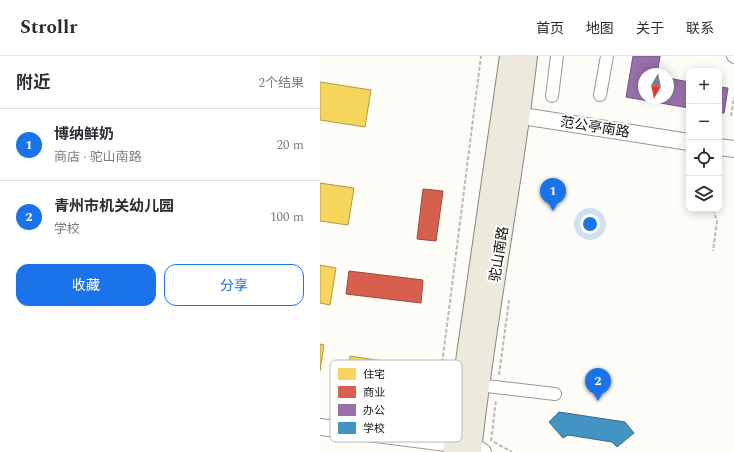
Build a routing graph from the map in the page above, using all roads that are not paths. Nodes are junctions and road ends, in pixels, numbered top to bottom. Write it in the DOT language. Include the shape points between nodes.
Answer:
graph roads {
  1 [pos="510,56"];
  2 [pos="527,56"];
  3 [pos="557,56"];
  4 [pos="607,56"];
  5 [pos="600,95"];
  6 [pos="552,96"];
  7 [pos="511,114"];
  8 [pos="686,142"];
  9 [pos="722,147"];
  10 [pos="734,149"];
  11 [pos="478,385"];
  12 [pos="555,394"];
  13 [pos="320,427"];
  14 [pos="330,428"];
  15 [pos="440,442"];
  16 [pos="466,449"];
  1 -- 7 [label="main road, 驼山南路"];
  2 -- 7 [label="main road, 驼山南路"];
  3 -- 6 [label="street"];
  4 -- 5 [label="street"];
  7 -- 8 [label="street, 范公亭南路"];
  7 -- 11 [label="main road, 驼山南路"];
  7 -- 16 [label="main road, 驼山南路"];
  9 -- 10 [label="street"];
  11 -- 12 [label="street"];
  11 -- 16 [label="main road, 驼山南路"];
  13 -- 14 [label="street"];
  15 -- 16 [label="street"];
}
